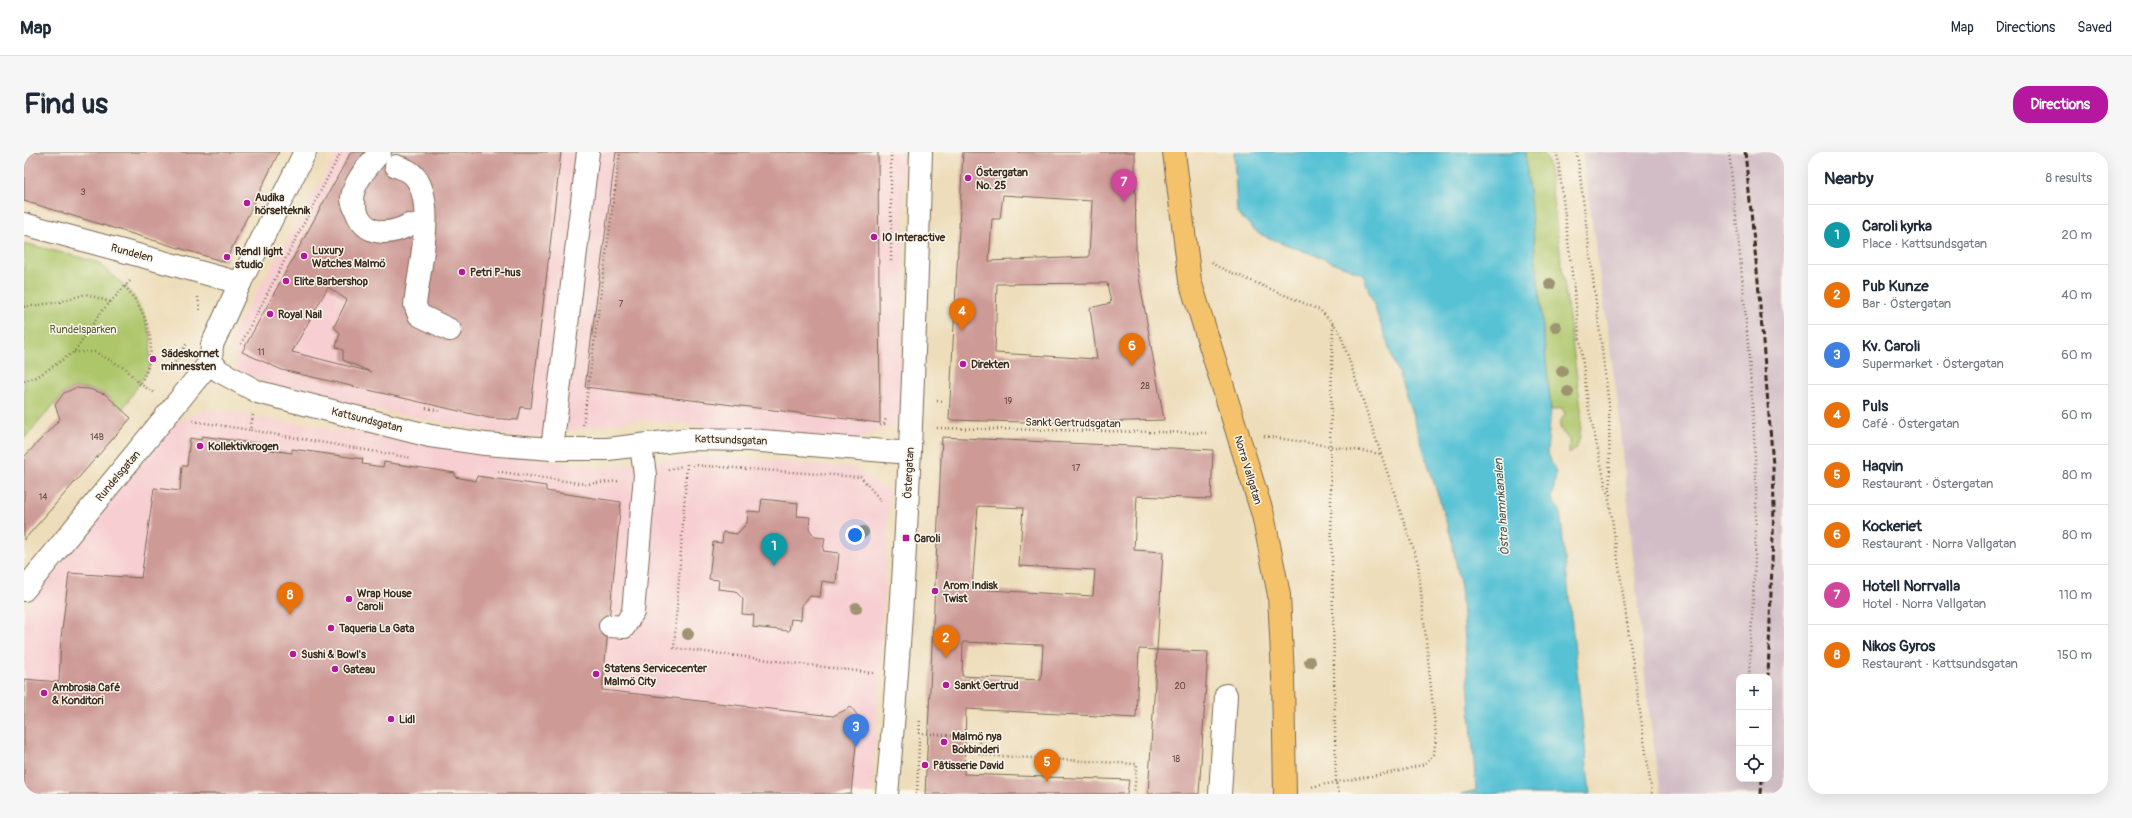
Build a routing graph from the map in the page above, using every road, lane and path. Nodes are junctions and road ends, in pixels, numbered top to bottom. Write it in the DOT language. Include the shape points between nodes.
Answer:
graph roads {
  1 [pos="305,152"];
  2 [pos="341,152"];
  3 [pos="380,152"];
  4 [pos="588,152"];
  5 [pos="620,152"];
  6 [pos="891,152"];
  7 [pos="921,152"];
  8 [pos="1174,152"];
  9 [pos="1556,152"];
  10 [pos="1577,152"];
  11 [pos="1729,152"];
  12 [pos="396,166"];
  13 [pos="24,224"];
  14 [pos="409,225"];
  15 [pos="1208,257"];
  16 [pos="891,263"];
  17 [pos="135,275"];
  18 [pos="240,283"];
  19 [pos="125,286"];
  20 [pos="194,292"];
  21 [pos="110,302"];
  22 [pos="24,307"];
  23 [pos="200,319"];
  24 [pos="1333,324"];
  25 [pos="450,330"];
  26 [pos="189,339"];
  27 [pos="241,345"];
  28 [pos="74,352"];
  29 [pos="211,353"];
  30 [pos="170,370"];
  31 [pos="24,381"];
  32 [pos="140,384"];
  33 [pos="160,388"];
  34 [pos="420,407"];
  35 [pos="172,411"];
  36 [pos="442,412"];
  37 [pos="888,412"];
  38 [pos="555,426"];
  39 [pos="937,428"];
  40 [pos="250,430"];
  41 [pos="1209,434"];
  42 [pos="1259,435"];
  43 [pos="689,439"];
  44 [pos="641,446"];
  45 [pos="1330,446"];
  46 [pos="861,448"];
  47 [pos="552,449"];
  48 [pos="910,454"];
  49 [pos="1381,454"];
  50 [pos="1610,505"];
  51 [pos="883,509"];
  52 [pos="24,590"];
  53 [pos="610,626"];
  54 [pos="878,674"];
  55 [pos="1749,674"];
  56 [pos="1226,694"];
  57 [pos="920,710"];
  58 [pos="919,733"];
  59 [pos="1336,783"];
  60 [pos="1306,788"];
  61 [pos="887,794"];
  62 [pos="917,794"];
  63 [pos="1134,794"];
  64 [pos="1220,794"];
  65 [pos="1285,794"];
  66 [pos="1339,794"];
  67 [pos="1652,794"];
  1 -- 18 [label="street, Rundelsgatan"];
  2 -- 27 [label="path"];
  3 -- 14 [label="street" via="359,179 352,200 359,219 376,232 396,232"];
  4 -- 38 [label="street"];
  5 -- 38 [label="path" via="583,427"];
  6 -- 16 [label="path"];
  7 -- 48 [label="street, Östergatan"];
  8 -- 65 [label="main road, Norra Vallgatan" via="1190,281 1263,515 1279,595"];
  9 -- 50 [label="path" via="1588,405"];
  10 -- 50 [label="path" via="1609,405"];
  11 -- 55 [label="path" via="1744,281 1756,482"];
  12 -- 25 [label="street" via="407,170 415,177 424,196 425,226 414,305 419,315"];
  13 -- 18 [label="street, Rundelen"];
  15 -- 24 [label="path" via="1216,266 1320,310"];
  17 -- 19 [label="path"];
  18 -- 29 [label="street, Rundelsgatan"];
  19 -- 21 [label="path"];
  19 -- 32 [label="path" via="144,315 151,338 149,369"];
  20 -- 23 [label="path" via="198,297"];
  21 -- 22 [label="path" via="86,294 60,302"];
  21 -- 28 [label="path" via="100,312"];
  24 -- 45 [label="path"];
  24 -- 49 [label="path" via="1339,330"];
  26 -- 30 [label="path"];
  28 -- 31 [label="path" via="37,377"];
  28 -- 32 [label="path" via="95,352 126,369"];
  29 -- 35 [label="street, Rundelsgatan"];
  29 -- 47 [label="street, Kattsundsgatan" via="218,371 258,392 430,436 484,444"];
  32 -- 33 [label="path" via="156,394"];
  34 -- 36 [label="path"];
  35 -- 40 [label="path" via="199,424"];
  35 -- 52 [label="street, Rundelsgatan"];
  37 -- 46 [label="path" via="884,424 862,429"];
  38 -- 47 [label="street"];
  39 -- 41 [label="path, Sankt Gertrudsgatan"];
  42 -- 45 [label="path"];
  43 -- 44 [label="street, Kattsundsgatan"];
  43 -- 46 [label="street, Kattsundsgatan" via="749,440"];
  43 -- 54 [label="path" via="674,648"];
  44 -- 47 [label="street, Kattsundsgatan"];
  44 -- 53 [label="street" via="645,475 633,612 624,628"];
  45 -- 49 [label="path"];
  45 -- 59 [label="path"];
  46 -- 48 [label="street, Kattsundsgatan"];
  46 -- 51 [label="path" via="860,477 882,501"];
  48 -- 61 [label="street, Östergatan"];
  49 -- 59 [label="path" via="1418,563 1436,736 1434,754 1425,764"];
  50 -- 67 [label="path"];
  56 -- 64 [label="street"];
  57 -- 58 [label="path"];
  58 -- 62 [label="path"];
  58 -- 63 [label="path" via="979,738 980,755 1136,764"];
  59 -- 60 [label="path"];
  59 -- 66 [label="path"];
}
